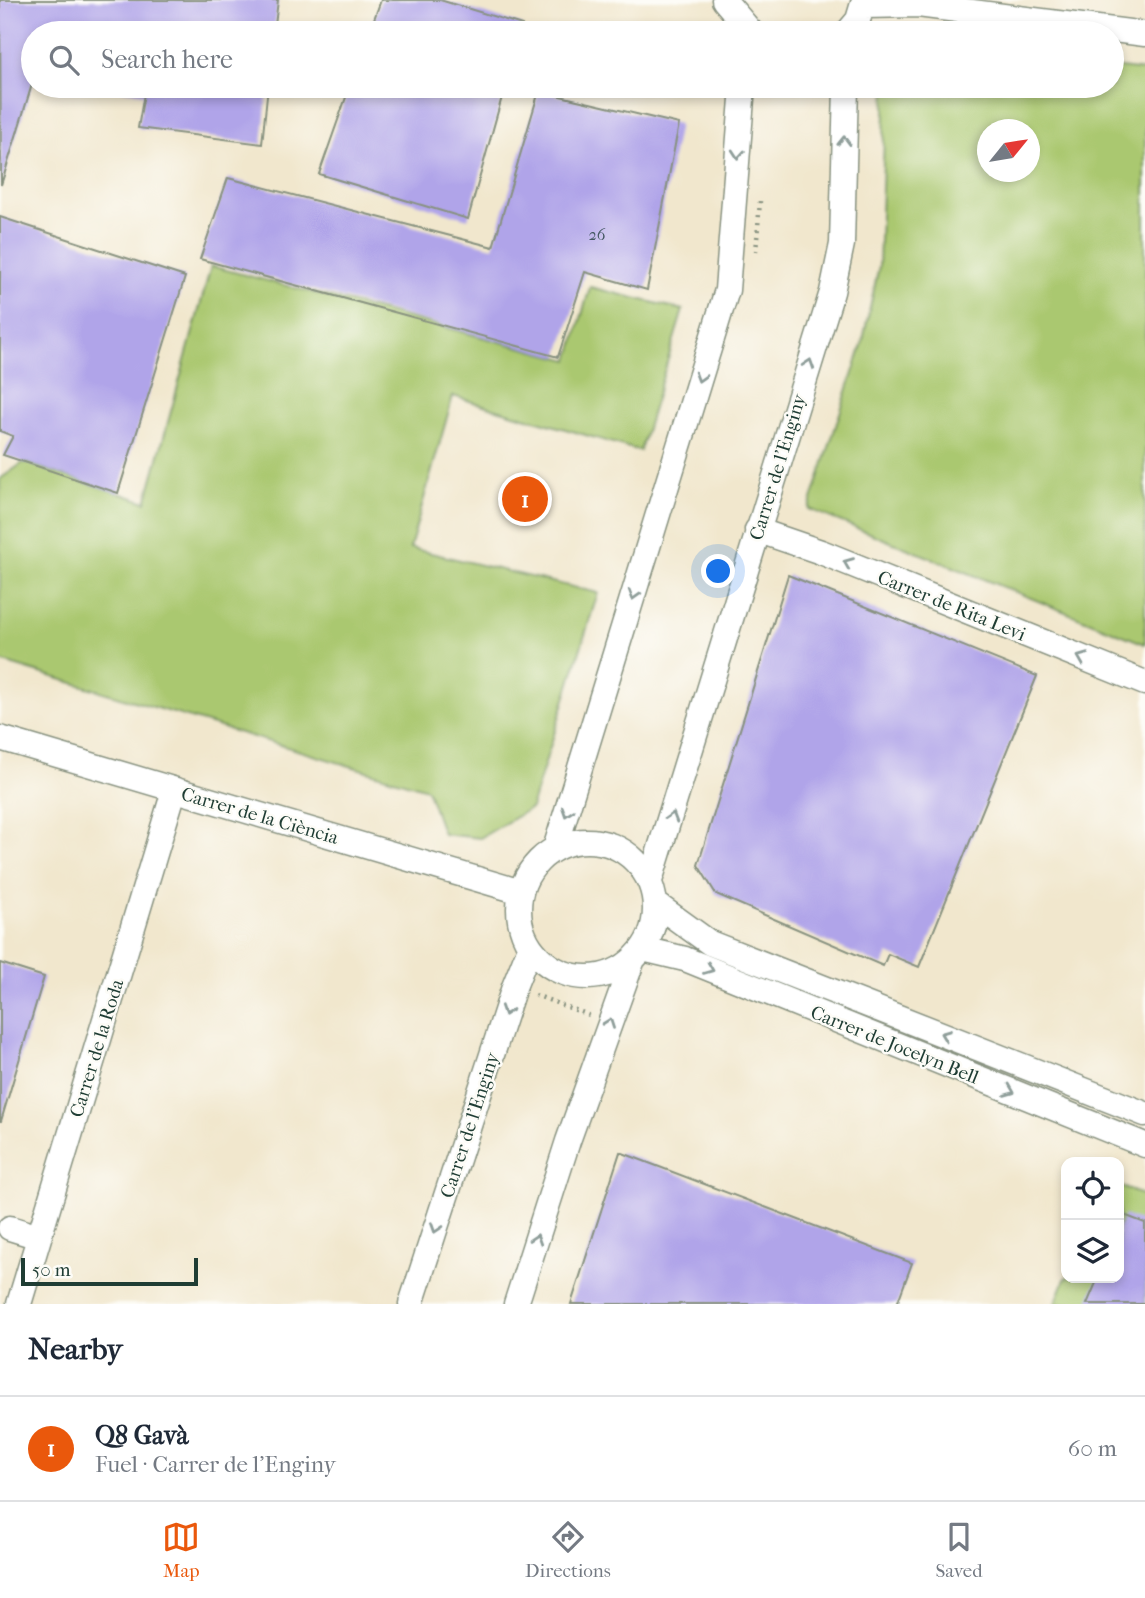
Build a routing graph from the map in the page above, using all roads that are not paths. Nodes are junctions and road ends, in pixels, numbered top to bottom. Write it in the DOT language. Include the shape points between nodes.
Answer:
graph roads {
  1 [pos="723,0"];
  2 [pos="864,3"];
  3 [pos="739,21"];
  4 [pos="854,21"];
  5 [pos="1043,21"];
  6 [pos="1124,31"];
  7 [pos="1145,34"];
  8 [pos="742,98"];
  9 [pos="846,98"];
  10 [pos="757,530"];
  11 [pos="1145,683"];
  12 [pos="0,738"];
  13 [pos="174,791"];
  14 [pos="555,849"];
  15 [pos="520,892"];
  16 [pos="653,893"];
  17 [pos="530,947"];
  18 [pos="638,956"];
  19 [pos="1145,1114"];
  20 [pos="1145,1145"];
  21 [pos="10,1228"];
  22 [pos="39,1237"];
  23 [pos="19,1304"];
  24 [pos="411,1304"];
  25 [pos="516,1304"];
  1 -- 3 [label="street"];
  2 -- 4 [label="street"];
  2 -- 5 [label="street"];
  6 -- 7 [label="street"];
  8 -- 14 [label="street, one-way" via="727,290"];
  10 -- 9 [label="street, Carrer de l'Enginy, one-way" via="832,292 842,244"];
  11 -- 10 [label="street, Carrer de Rita Levi, one-way"];
  16 -- 10 [label="street, Carrer de l'Enginy, one-way"];
  12 -- 13 [label="street, Carrer de la Ciència"];
  13 -- 15 [label="street, Carrer de la Ciència"];
  13 -- 22 [label="street, Carrer de la Roda"];
  14 -- 15 [label="street" via="536,863"];
  14 -- 16 [label="street" via="583,840 607,843 628,854"];
  15 -- 17 [label="street" via="523,934"];
  16 -- 18 [label="street" via="653,928"];
  19 -- 16 [label="street, Carrer de Jocelyn Bell, one-way" via="710,943"];
  17 -- 18 [label="street" via="546,965 573,976 612,974"];
  17 -- 24 [label="street, Carrer de l'Enginy, one-way"];
  18 -- 20 [label="street, Carrer de Jocelyn Bell, one-way" via="685,959"];
  25 -- 18 [label="street, one-way" via="609,1023"];
  21 -- 22 [label="street"];
  22 -- 23 [label="street, Carrer de la Roda"];
}
